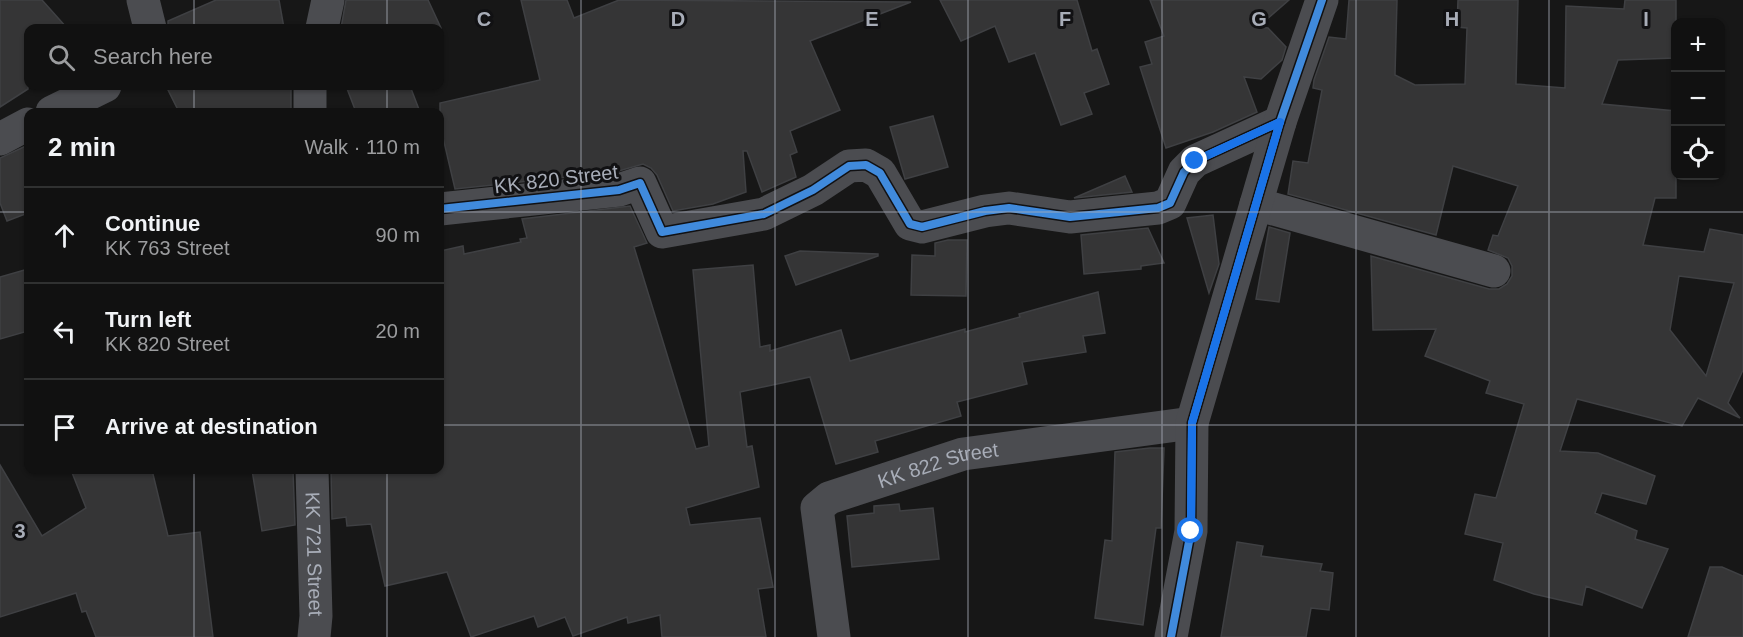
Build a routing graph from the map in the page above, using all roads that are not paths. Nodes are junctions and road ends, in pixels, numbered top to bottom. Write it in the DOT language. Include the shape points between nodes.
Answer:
graph roads {
  1 [pos="143,0"];
  2 [pos="328,0"];
  3 [pos="1322,0"];
  4 [pos="149,24"];
  5 [pos="323,24"];
  6 [pos="97,90"];
  7 [pos="310,90"];
  8 [pos="60,108"];
  9 [pos="310,108"];
  10 [pos="1280,122"];
  11 [pos="24,126"];
  12 [pos="0,139"];
  13 [pos="1256,204"];
  14 [pos="444,209"];
  15 [pos="1494,271"];
  16 [pos="1192,423"];
  17 [pos="312,474"];
  18 [pos="314,637"];
  19 [pos="834,637"];
  20 [pos="1171,637"];
  1 -- 4 [label="street"];
  2 -- 5 [label="street"];
  3 -- 10 [label="street"];
  6 -- 8 [label="street"];
  7 -- 9 [label="street"];
  10 -- 13 [label="street"];
  10 -- 14 [label="street, KK 820 Street" via="1195,161 1184,172 1170,203 1158,208 1070,217 1009,208 922,227 910,224 880,173 866,165 849,166 813,190 764,214 662,232 640,183 619,190"];
  11 -- 12 [label="street"];
  13 -- 15 [label="street"];
  13 -- 16 [label="street"];
  16 -- 19 [label="street, KK 822 Street" via="963,454 829,498 817,508"];
  16 -- 20 [label="street" via="1191,531"];
  17 -- 18 [label="street, KK 721 Street"];
}
